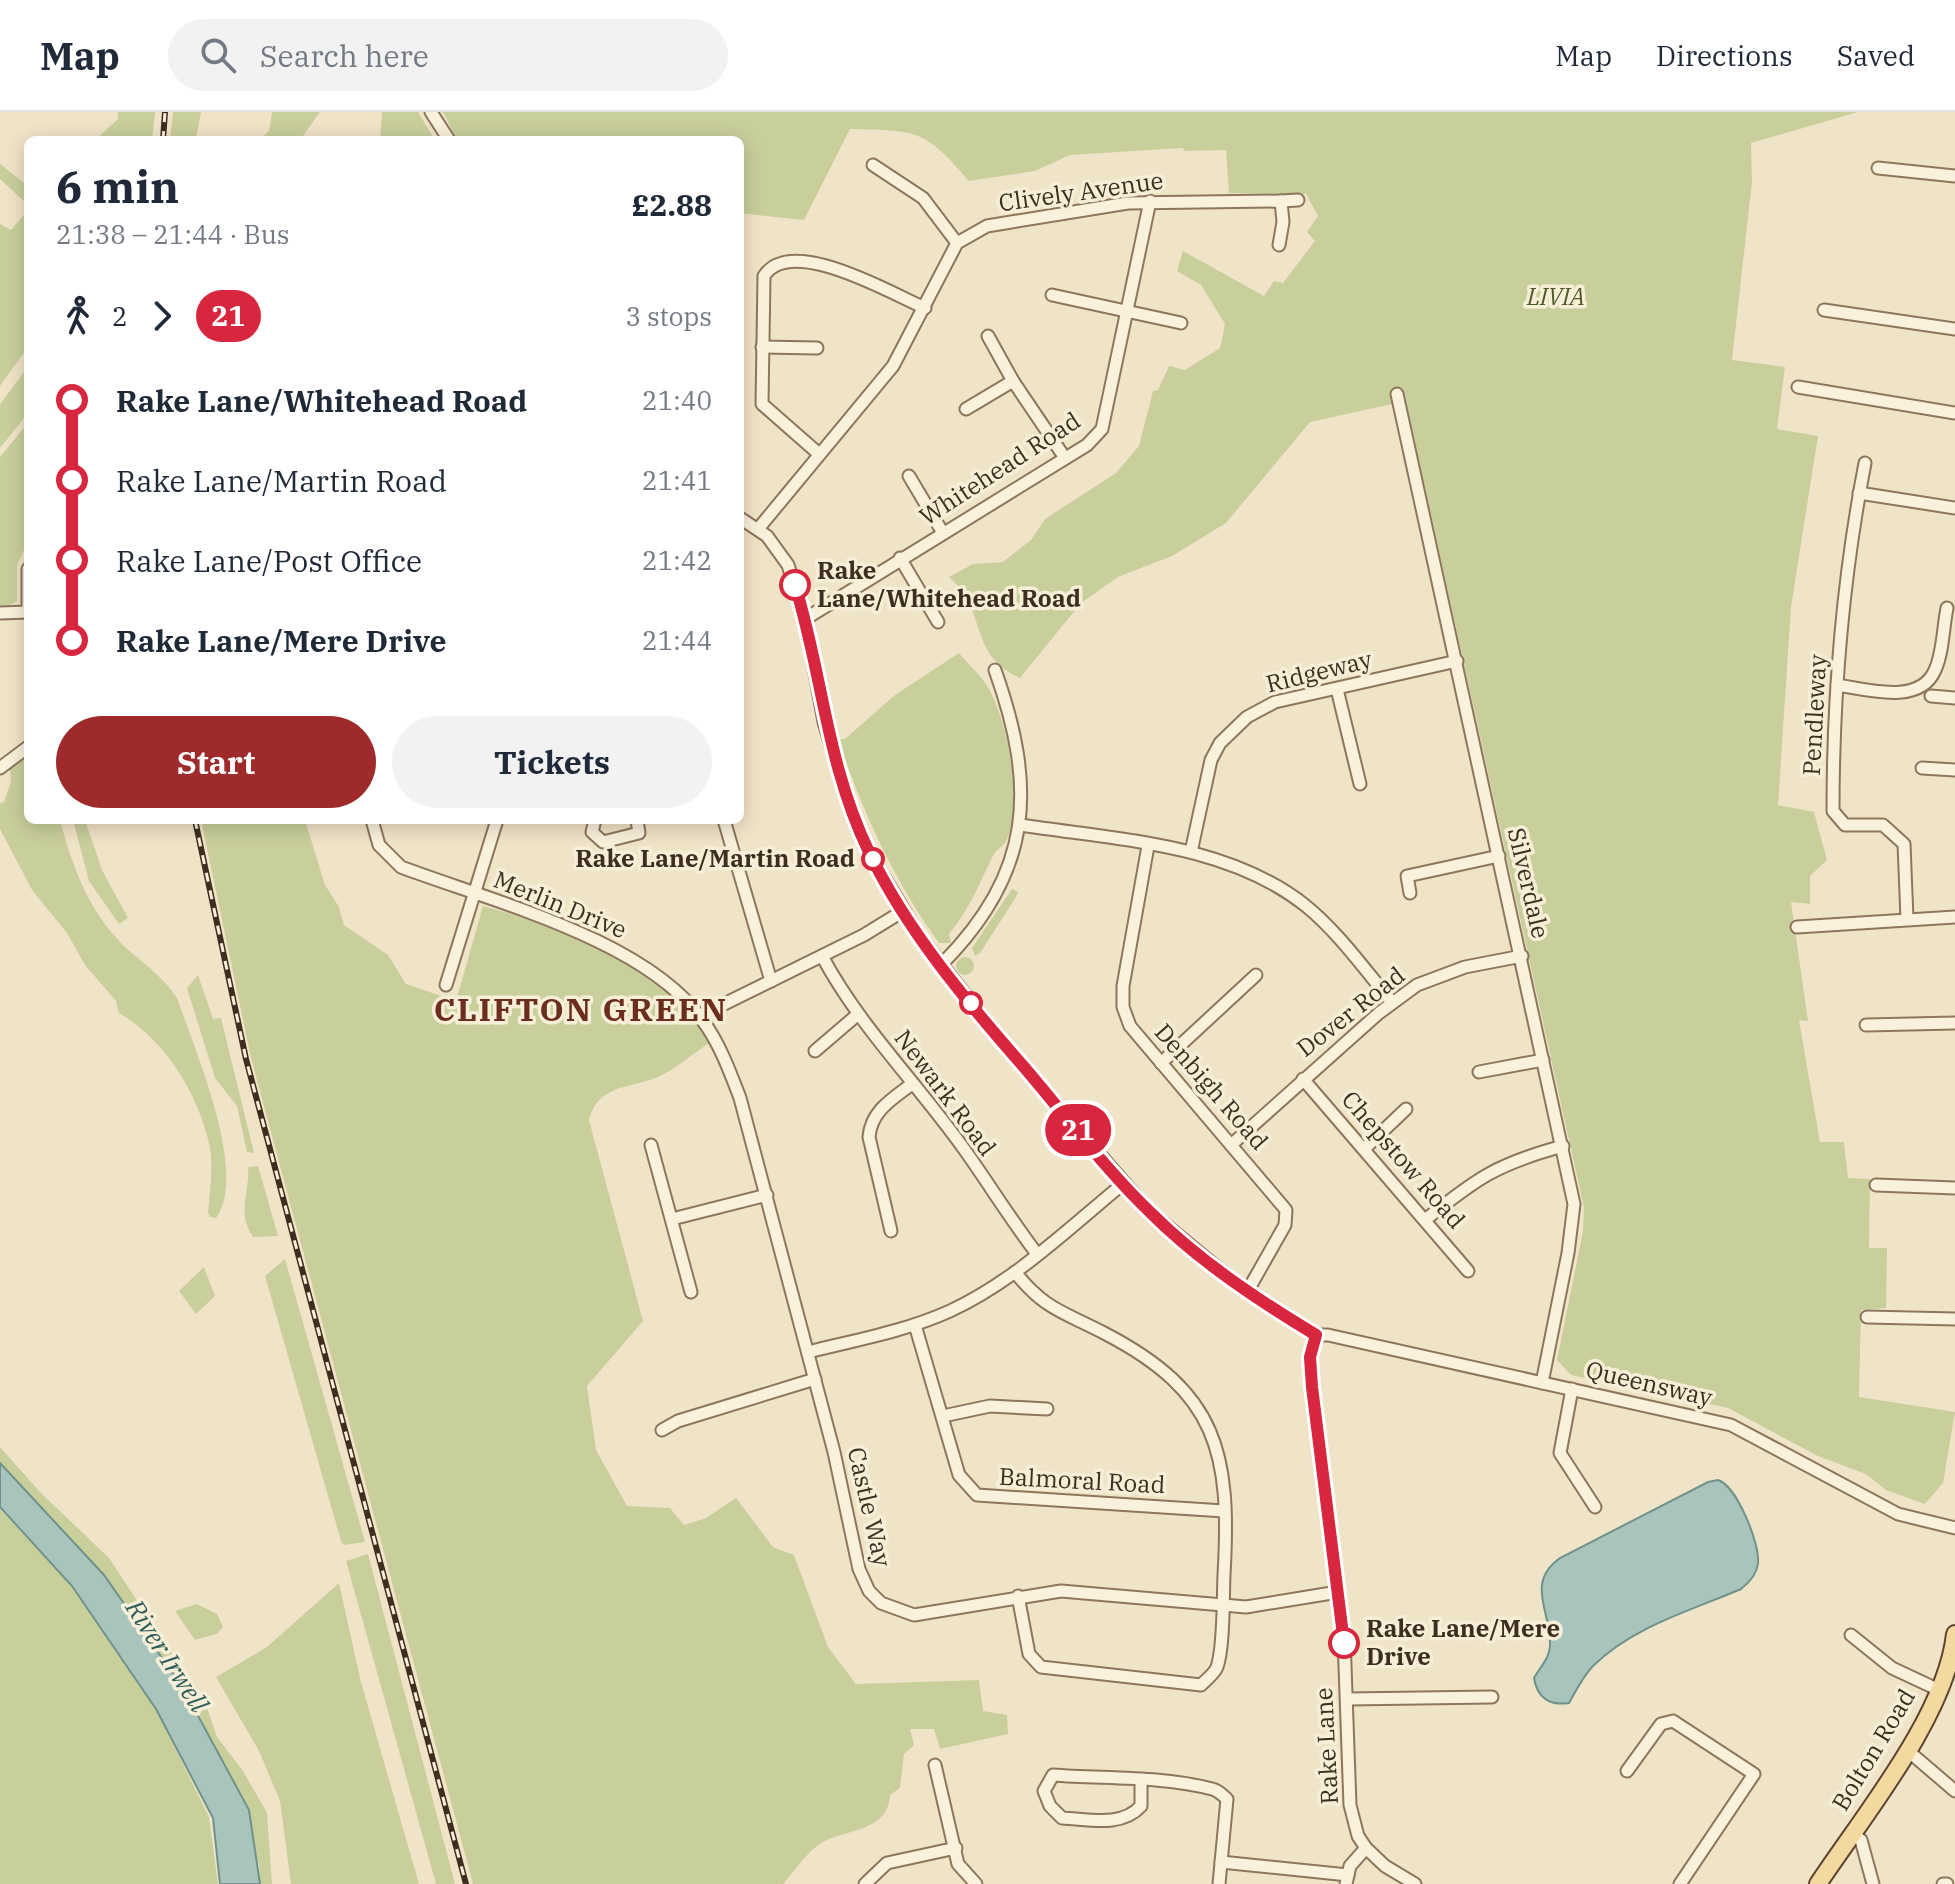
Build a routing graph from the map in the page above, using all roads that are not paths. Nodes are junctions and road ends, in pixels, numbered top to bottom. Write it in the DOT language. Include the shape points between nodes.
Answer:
graph roads {
  1 [pos="431,112"];
  2 [pos="446,136"];
  3 [pos="873,165"];
  4 [pos="1878,168"];
  5 [pos="1955,176"];
  6 [pos="1298,200"];
  7 [pos="1150,201"];
  8 [pos="1281,201"];
  9 [pos="957,243"];
  10 [pos="1279,245"];
  11 [pos="1052,295"];
  12 [pos="925,308"];
  13 [pos="1824,310"];
  14 [pos="1127,311"];
  15 [pos="1181,323"];
  16 [pos="1955,329"];
  17 [pos="988,336"];
  18 [pos="762,347"];
  19 [pos="817,348"];
  20 [pos="1013,381"];
  21 [pos="1798,387"];
  22 [pos="1397,394"];
  23 [pos="966,409"];
  24 [pos="1955,413"];
  25 [pos="819,454"];
  26 [pos="1065,458"];
  27 [pos="1865,463"];
  28 [pos="909,476"];
  29 [pos="1859,493"];
  30 [pos="1955,508"];
  31 [pos="744,520"];
  32 [pos="758,529"];
  33 [pos="943,533"];
  34 [pos="900,558"];
  35 [pos="1947,608"];
  36 [pos="24,610"];
  37 [pos="0,613"];
  38 [pos="805,619"];
  39 [pos="938,622"];
  40 [pos="1457,661"];
  41 [pos="995,670"];
  42 [pos="1837,685"];
  43 [pos="1337,689"];
  44 [pos="1931,696"];
  45 [pos="1955,698"];
  46 [pos="24,750"];
  47 [pos="0,768"];
  48 [pos="1922,768"];
  49 [pos="1955,770"];
  50 [pos="1360,784"];
  51 [pos="373,824"];
  52 [pos="496,824"];
  53 [pos="594,824"];
  54 [pos="640,824"];
  55 [pos="725,824"];
  56 [pos="1021,825"];
  57 [pos="1148,846"];
  58 [pos="1191,852"];
  59 [pos="1499,856"];
  60 [pos="1410,893"];
  61 [pos="474,894"];
  62 [pos="903,911"];
  63 [pos="1955,917"];
  64 [pos="1907,919"];
  65 [pos="1797,927"];
  66 [pos="822,956"];
  67 [pos="1522,956"];
  68 [pos="942,964"];
  69 [pos="1256,975"];
  70 [pos="771,981"];
  71 [pos="446,985"];
  72 [pos="1392,1002"];
  73 [pos="857,1015"];
  74 [pos="702,1019"];
  75 [pos="1955,1023"];
  76 [pos="1866,1025"];
  77 [pos="815,1051"];
  78 [pos="1543,1060"];
  79 [pos="1161,1063"];
  80 [pos="1479,1072"];
  81 [pos="1303,1079"];
  82 [pos="912,1084"];
  83 [pos="1406,1109"];
  84 [pos="651,1145"];
  85 [pos="1231,1145"];
  86 [pos="1563,1146"];
  87 [pos="1364,1149"];
  88 [pos="1124,1183"];
  89 [pos="1876,1185"];
  90 [pos="1955,1188"];
  91 [pos="767,1195"];
  92 [pos="672,1219"];
  93 [pos="1425,1220"];
  94 [pos="891,1231"];
  95 [pos="1037,1254"];
  96 [pos="1468,1271"];
  97 [pos="1015,1272"];
  98 [pos="691,1292"];
  99 [pos="1247,1292"];
  100 [pos="1867,1317"];
  101 [pos="1955,1319"];
  102 [pos="915,1325"];
  103 [pos="1316,1335"];
  104 [pos="808,1352"];
  105 [pos="815,1379"];
  106 [pos="1542,1383"];
  107 [pos="1572,1389"];
  108 [pos="1047,1409"];
  109 [pos="943,1416"];
  110 [pos="662,1430"];
  111 [pos="1595,1507"];
  112 [pos="1224,1511"];
  113 [pos="1955,1528"];
  114 [pos="1338,1592"];
  115 [pos="1018,1596"];
  116 [pos="1222,1604"];
  117 [pos="1851,1635"];
  118 [pos="1955,1642"];
  119 [pos="1939,1690"];
  120 [pos="1492,1697"];
  121 [pos="1347,1699"];
  122 [pos="1907,1750"];
  123 [pos="935,1765"];
  124 [pos="1627,1771"];
  125 [pos="1141,1781"];
  126 [pos="1955,1791"];
  127 [pos="1851,1833"];
  128 [pos="956,1848"];
  129 [pos="1366,1848"];
  130 [pos="1221,1862"];
  131 [pos="1347,1880"];
  132 [pos="865,1884"];
  133 [pos="976,1884"];
  134 [pos="1219,1884"];
  135 [pos="1415,1884"];
  136 [pos="1680,1884"];
  137 [pos="1818,1884"];
  138 [pos="1873,1884"];
  1 -- 2 [label="street"];
  3 -- 9 [label="street" via="923,198"];
  4 -- 5 [label="street"];
  6 -- 8 [label="street, Clively Avenue"];
  7 -- 8 [label="street, Clively Avenue"];
  7 -- 9 [label="street, Clively Avenue" via="987,226"];
  7 -- 14 [label="street, Whitehead Road"];
  8 -- 10 [label="street"];
  9 -- 12 [label="street"];
  11 -- 14 [label="street"];
  12 -- 18 [label="street" via="830,264 774,265 764,276"];
  12 -- 25 [label="street" via="893,366"];
  13 -- 16 [label="street"];
  14 -- 15 [label="street"];
  14 -- 26 [label="street, Whitehead Road" via="1102,429"];
  17 -- 20 [label="street"];
  18 -- 19 [label="street"];
  18 -- 25 [label="street" via="762,404"];
  20 -- 23 [label="street"];
  20 -- 26 [label="street"];
  21 -- 24 [label="street"];
  22 -- 40 [label="street, Silverdale"];
  25 -- 32 [label="street"];
  26 -- 33 [label="street, Whitehead Road"];
  27 -- 29 [label="street, Pendleway"];
  28 -- 33 [label="street"];
  29 -- 30 [label="street"];
  29 -- 42 [label="street, Pendleway"];
  31 -- 32 [label="street"];
  32 -- 38 [label="street" via="784,557"];
  33 -- 34 [label="street, Whitehead Road"];
  34 -- 38 [label="street, Whitehead Road" via="867,584"];
  34 -- 39 [label="street"];
  35 -- 42 [label="street" via="1935,671 1923,686 1901,693"];
  36 -- 37 [label="street"];
  38 -- 62 [label="street" via="824,722 844,789 869,852"];
  40 -- 43 [label="street, Ridgeway"];
  40 -- 59 [label="street, Silverdale"];
  41 -- 56 [label="street" via="1021,769"];
  42 -- 64 [label="street, Pendleway" via="1833,811 1845,825 1883,825 1904,844"];
  43 -- 50 [label="street"];
  43 -- 58 [label="street, Ridgeway" via="1275,702 1231,731 1211,760"];
  44 -- 45 [label="street"];
  46 -- 47 [label="street"];
  48 -- 49 [label="street"];
  51 -- 61 [label="street, Merlin Drive" via="379,845 401,867"];
  52 -- 61 [label="street"];
  53 -- 54 [label="street" via="592,832 603,842 639,833"];
  55 -- 70 [label="street"];
  56 -- 57 [label="street"];
  56 -- 68 [label="street" via="1000,889"];
  57 -- 58 [label="street"];
  57 -- 79 [label="street, Denbigh Road" via="1123,1007 1130,1026"];
  58 -- 72 [label="street" via="1230,862 1306,906"];
  59 -- 60 [label="street" via="1407,876"];
  59 -- 67 [label="street, Silverdale"];
  61 -- 71 [label="street"];
  61 -- 74 [label="street, Merlin Drive" via="602,941 648,968"];
  62 -- 66 [label="street"];
  62 -- 68 [label="street"];
  63 -- 64 [label="street"];
  64 -- 65 [label="street"];
  66 -- 70 [label="street"];
  66 -- 73 [label="street, Newark Road"];
  67 -- 72 [label="street, Dover Road" via="1465,967 1417,985"];
  67 -- 78 [label="street, Silverdale"];
  68 -- 88 [label="street"];
  69 -- 79 [label="street"];
  70 -- 74 [label="street"];
  72 -- 81 [label="street, Dover Road"];
  73 -- 77 [label="street"];
  73 -- 82 [label="street, Newark Road"];
  74 -- 91 [label="street, Castle Way" via="740,1098"];
  75 -- 76 [label="street"];
  78 -- 80 [label="street"];
  78 -- 86 [label="street, Silverdale"];
  79 -- 85 [label="street, Denbigh Road"];
  81 -- 85 [label="street, Dover Road"];
  81 -- 87 [label="street, Chepstow Road"];
  82 -- 94 [label="street" via="874,1115 870,1125"];
  82 -- 95 [label="street, Newark Road"];
  83 -- 87 [label="street"];
  84 -- 92 [label="street"];
  85 -- 99 [label="street, Denbigh Road" via="1287,1215"];
  86 -- 93 [label="street" via="1513,1160 1477,1178"];
  86 -- 106 [label="street, Silverdale" via="1574,1204"];
  87 -- 93 [label="street, Chepstow Road"];
  88 -- 95 [label="street"];
  88 -- 99 [label="street" via="1176,1237"];
  89 -- 90 [label="street"];
  91 -- 92 [label="street"];
  91 -- 104 [label="street, Castle Way"];
  92 -- 98 [label="street"];
  93 -- 96 [label="street, Chepstow Road"];
  95 -- 97 [label="street"];
  97 -- 102 [label="street" via="952,1310"];
  97 -- 112 [label="street" via="1050,1309 1140,1352 1186,1389 1207,1421 1218,1452"];
  99 -- 103 [label="street"];
  100 -- 101 [label="street"];
  102 -- 104 [label="street"];
  102 -- 109 [label="street, Balmoral Road"];
  103 -- 106 [label="street, Queensway"];
  103 -- 114 [label="street, Rake Lane" via="1310,1357 1312,1387"];
  104 -- 105 [label="street, Castle Way"];
  105 -- 110 [label="street"];
  105 -- 115 [label="street, Castle Way" via="859,1569 875,1597 914,1615"];
  106 -- 107 [label="street, Queensway"];
  107 -- 111 [label="street" via="1560,1453"];
  107 -- 113 [label="street, Queensway" via="1731,1425 1898,1514"];
  108 -- 109 [label="street" via="990,1406"];
  109 -- 112 [label="street, Balmoral Road" via="959,1475 982,1497"];
  112 -- 116 [label="street"];
  114 -- 116 [label="street, Castle Way" via="1246,1607"];
  114 -- 121 [label="street, Rake Lane"];
  115 -- 116 [label="street, Castle Way" via="1061,1591"];
  115 -- 116 [label="street" via="1029,1654 1041,1667 1201,1685 1217,1668"];
  117 -- 119 [label="street" via="1892,1668"];
  118 -- 119 [label="main road, Bolton Road"];
  119 -- 122 [label="main road, Bolton Road"];
  120 -- 121 [label="street"];
  121 -- 129 [label="street, Rake Lane" via="1350,1805"];
  122 -- 126 [label="street"];
  122 -- 127 [label="main road, Bolton Road"];
  123 -- 128 [label="street"];
  124 -- 136 [label="street" via="1661,1724 1673,1721 1754,1774"];
  125 -- 125 [label="street" via="1141,1806 1118,1821 1062,1818 1044,1791 1053,1775"];
  125 -- 130 [label="street" via="1216,1789 1227,1799"];
  127 -- 137 [label="main road, Bolton Road"];
  127 -- 138 [label="street" via="1861,1840"];
  128 -- 132 [label="street" via="887,1863"];
  128 -- 133 [label="street" via="958,1864"];
  129 -- 131 [label="street" via="1350,1866"];
  129 -- 135 [label="street"];
  130 -- 131 [label="street"];
  130 -- 134 [label="street"];
}
